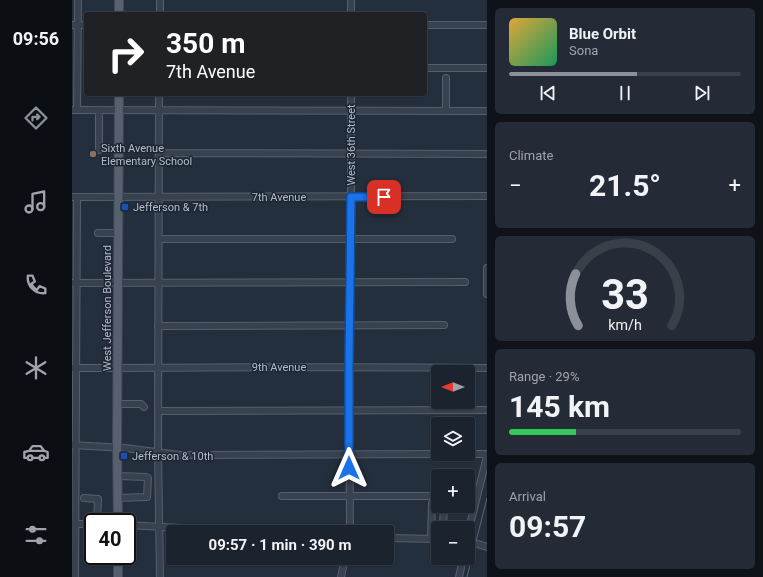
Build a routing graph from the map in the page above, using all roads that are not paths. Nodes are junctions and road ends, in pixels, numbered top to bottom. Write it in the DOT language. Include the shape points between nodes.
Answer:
graph roads {
  1 [pos="78,0"];
  2 [pos="119,0"];
  3 [pos="160,0"];
  4 [pos="351,0"];
  5 [pos="119,12"];
  6 [pos="160,12"];
  7 [pos="351,12"];
  8 [pos="75,25"];
  9 [pos="427,25"];
  10 [pos="487,26"];
  11 [pos="427,68"];
  12 [pos="487,68"];
  13 [pos="75,69"];
  14 [pos="446,78"];
  15 [pos="119,96"];
  16 [pos="159,96"];
  17 [pos="351,96"];
  18 [pos="75,110"];
  19 [pos="100,110"];
  20 [pos="119,110"];
  21 [pos="159,110"];
  22 [pos="351,110"];
  23 [pos="446,110"];
  24 [pos="487,111"];
  25 [pos="100,150"];
  26 [pos="159,153"];
  27 [pos="351,154"];
  28 [pos="487,154"];
  29 [pos="487,196"];
  30 [pos="74,197"];
  31 [pos="118,197"];
  32 [pos="159,197"];
  33 [pos="351,197"];
  34 [pos="98,233"];
  35 [pos="118,233"];
  36 [pos="74,238"];
  37 [pos="159,239"];
  38 [pos="351,239"];
  39 [pos="452,239"];
  40 [pos="487,268"];
  41 [pos="350,281"];
  42 [pos="158,282"];
  43 [pos="465,282"];
  44 [pos="74,283"];
  45 [pos="118,283"];
  46 [pos="487,294"];
  47 [pos="74,324"];
  48 [pos="349,325"];
  49 [pos="444,325"];
  50 [pos="158,326"];
  51 [pos="349,366"];
  52 [pos="74,368"];
  53 [pos="158,368"];
  54 [pos="487,368"];
  55 [pos="117,369"];
  56 [pos="117,404"];
  57 [pos="144,407"];
  58 [pos="487,410"];
  59 [pos="158,411"];
  60 [pos="349,411"];
  61 [pos="74,445"];
  62 [pos="117,447"];
  63 [pos="158,451"];
  64 [pos="349,454"];
  65 [pos="431,454"];
  66 [pos="475,454"];
  67 [pos="487,455"];
  68 [pos="118,476"];
  69 [pos="282,496"];
  70 [pos="350,496"];
  71 [pos="431,496"];
  72 [pos="477,497"];
  73 [pos="84,498"];
  74 [pos="118,498"];
  75 [pos="97,513"];
  76 [pos="118,513"];
  77 [pos="471,521"];
  78 [pos="73,524"];
  79 [pos="84,524"];
  80 [pos="136,525"];
  81 [pos="350,525"];
  82 [pos="159,526"];
  83 [pos="166,526"];
  84 [pos="394,538"];
  85 [pos="431,539"];
  86 [pos="475,544"];
  87 [pos="487,547"];
  88 [pos="118,565"];
  89 [pos="343,565"];
  90 [pos="462,565"];
  91 [pos="75,577"];
  92 [pos="118,577"];
  93 [pos="160,577"];
  94 [pos="340,577"];
  95 [pos="459,577"];
  1 -- 8 [label="street"];
  2 -- 5 [label="main road"];
  3 -- 6 [label="street"];
  4 -- 7 [label="street"];
  8 -- 13 [label="street"];
  9 -- 10 [label="street"];
  11 -- 12 [label="street"];
  13 -- 18 [label="street"];
  14 -- 23 [label="street"];
  15 -- 20 [label="main road, West Jefferson Boulevard"];
  16 -- 21 [label="street"];
  17 -- 22 [label="street, West 36th Street"];
  18 -- 19 [label="street"];
  19 -- 20 [label="street"];
  19 -- 25 [label="street"];
  20 -- 21 [label="street"];
  20 -- 31 [label="main road, West Jefferson Boulevard"];
  21 -- 22 [label="street"];
  21 -- 26 [label="street"];
  22 -- 23 [label="street"];
  22 -- 27 [label="street, West 36th Street"];
  23 -- 24 [label="street"];
  26 -- 27 [label="street"];
  26 -- 32 [label="street"];
  27 -- 28 [label="street"];
  27 -- 33 [label="street, West 36th Street"];
  29 -- 33 [label="street, 7th Avenue"];
  30 -- 31 [label="street, 7th Avenue"];
  30 -- 36 [label="street"];
  31 -- 32 [label="street, 7th Avenue"];
  31 -- 35 [label="main road, West Jefferson Boulevard"];
  32 -- 33 [label="street, 7th Avenue"];
  32 -- 37 [label="street"];
  33 -- 38 [label="street, West 36th Street"];
  34 -- 35 [label="street"];
  35 -- 45 [label="main road, West Jefferson Boulevard"];
  36 -- 44 [label="street"];
  37 -- 38 [label="street"];
  37 -- 42 [label="street"];
  38 -- 39 [label="street"];
  38 -- 41 [label="street, West 36th Street"];
  40 -- 46 [label="street"];
  41 -- 42 [label="street"];
  41 -- 43 [label="street"];
  41 -- 48 [label="street, West 36th Street"];
  42 -- 45 [label="street"];
  42 -- 50 [label="street"];
  44 -- 45 [label="street"];
  44 -- 47 [label="street"];
  45 -- 55 [label="main road, West Jefferson Boulevard"];
  47 -- 52 [label="street"];
  48 -- 49 [label="street"];
  48 -- 50 [label="street"];
  48 -- 51 [label="street, West 36th Street"];
  50 -- 53 [label="street"];
  51 -- 53 [label="street, 9th Avenue"];
  51 -- 54 [label="street, 9th Avenue"];
  51 -- 60 [label="street, West 36th Street"];
  52 -- 55 [label="street, 9th Avenue"];
  52 -- 61 [label="street"];
  53 -- 55 [label="street, 9th Avenue"];
  53 -- 59 [label="street"];
  55 -- 56 [label="main road, West Jefferson Boulevard"];
  56 -- 57 [label="street" via="142,404"];
  56 -- 62 [label="main road, West Jefferson Boulevard"];
  58 -- 60 [label="street"];
  59 -- 60 [label="street"];
  59 -- 63 [label="street"];
  60 -- 64 [label="street, West 36th Street"];
  61 -- 62 [label="street"];
  61 -- 78 [label="street"];
  62 -- 63 [label="street"];
  62 -- 68 [label="main road, West Jefferson Boulevard"];
  63 -- 64 [label="street" via="179,454"];
  63 -- 82 [label="street"];
  64 -- 65 [label="street"];
  64 -- 70 [label="street, West 36th Street"];
  66 -- 67 [label="street"];
  67 -- 72 [label="street"];
  68 -- 74 [label="main road, West Jefferson Boulevard"];
  68 -- 74 [label="street" via="148,478 148,497"];
  69 -- 70 [label="street"];
  70 -- 71 [label="street"];
  70 -- 81 [label="street, West 36th Street"];
  72 -- 77 [label="street"];
  73 -- 75 [label="street" via="98,499"];
  74 -- 76 [label="main road, West Jefferson Boulevard"];
  78 -- 79 [label="street"];
  78 -- 91 [label="street"];
  80 -- 82 [label="street"];
  82 -- 83 [label="street"];
  82 -- 93 [label="street"];
  84 -- 85 [label="street"];
  86 -- 87 [label="street"];
  88 -- 92 [label="main road"];
  89 -- 94 [label="street"];
  90 -- 95 [label="street"];
}
